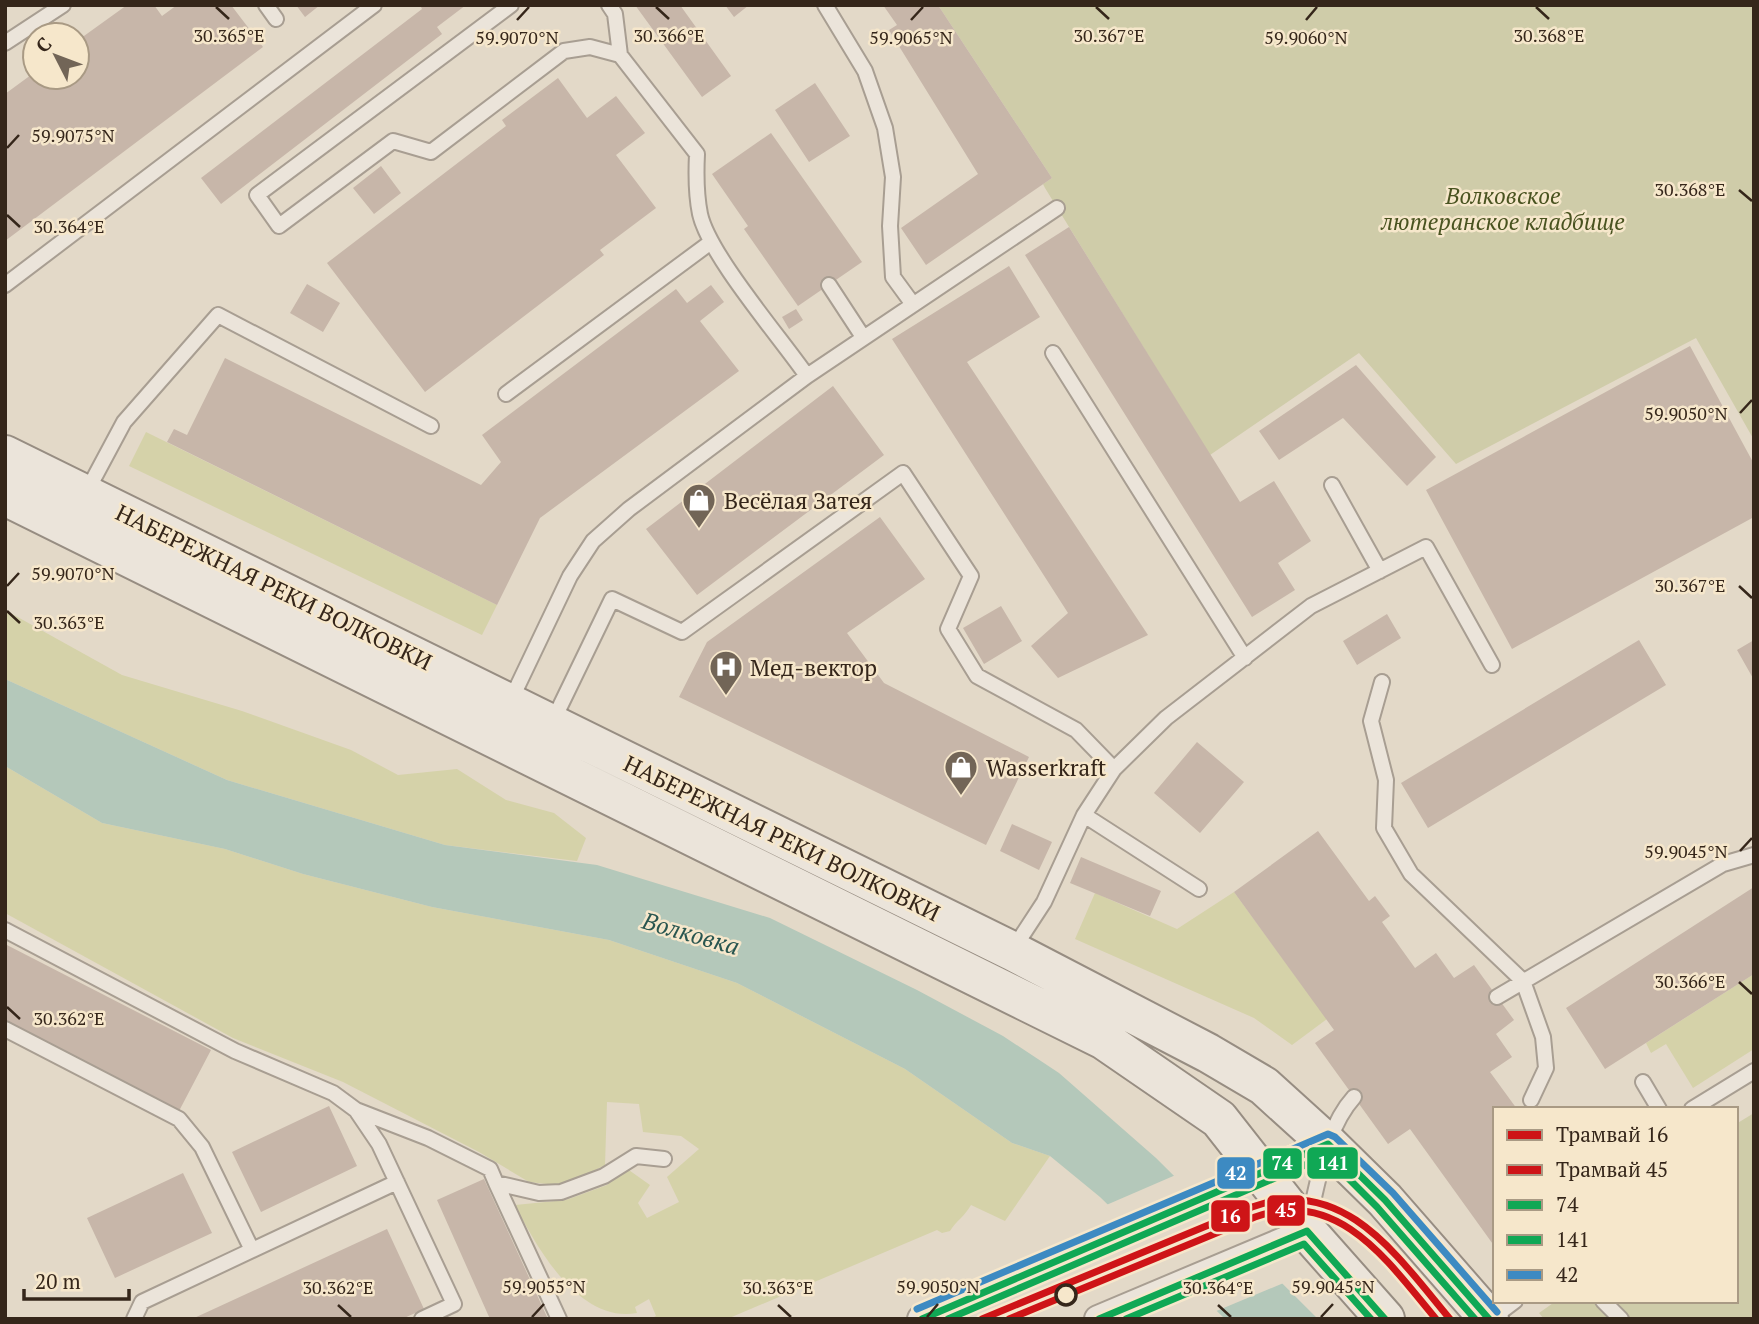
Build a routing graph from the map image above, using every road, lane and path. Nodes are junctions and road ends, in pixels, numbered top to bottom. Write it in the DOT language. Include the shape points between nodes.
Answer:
graph roads {
  1 [pos="63,5"];
  2 [pos="266,5"];
  3 [pos="374,5"];
  4 [pos="511,5"];
  5 [pos="608,5"];
  6 [pos="824,5"];
  7 [pos="276,19"];
  8 [pos="5,43"];
  9 [pos="620,55"];
  10 [pos="1057,208"];
  11 [pos="711,242"];
  12 [pos="5,285"];
  13 [pos="829,285"];
  14 [pos="912,303"];
  15 [pos="863,337"];
  16 [pos="1053,353"];
  17 [pos="807,376"];
  18 [pos="506,394"];
  19 [pos="431,426"];
  20 [pos="5,455"];
  21 [pos="1332,485"];
  22 [pos="5,496"];
  23 [pos="77,511"];
  24 [pos="1380,571"];
  25 [pos="1245,658"];
  26 [pos="1492,665"];
  27 [pos="1382,682"];
  28 [pos="501,720"];
  29 [pos="551,724"];
  30 [pos="1114,769"];
  31 [pos="1084,815"];
  32 [pos="1754,855"];
  33 [pos="1199,889"];
  34 [pos="5,930"];
  35 [pos="1004,968"];
  36 [pos="1524,981"];
  37 [pos="1497,997"];
  38 [pos="5,1029"];
  39 [pos="1754,1071"];
  40 [pos="1643,1082"];
  41 [pos="1354,1097"];
  42 [pos="1531,1100"];
  43 [pos="1658,1107"];
  44 [pos="1695,1107"];
  45 [pos="356,1110"];
  46 [pos="1328,1144"];
  47 [pos="664,1159"];
  48 [pos="1263,1173"];
  49 [pos="397,1182"];
  50 [pos="496,1183"];
  51 [pos="1307,1231"];
  52 [pos="252,1250"];
  53 [pos="1512,1303"];
  54 [pos="1605,1303"];
  55 [pos="457,1311"];
  56 [pos="134,1319"];
  57 [pos="422,1319"];
  58 [pos="559,1319"];
  59 [pos="921,1319"];
  60 [pos="1098,1319"];
  61 [pos="1385,1319"];
  62 [pos="1490,1319"];
  63 [pos="1621,1319"];
  1 -- 8 [label="lane"];
  2 -- 7 [label="lane"];
  3 -- 12 [label="lane"];
  4 -- 9 [label="lane" via="257,195 279,226 393,141 431,152 565,51 590,47"];
  5 -- 9 [label="lane" via="615,15"];
  6 -- 14 [label="lane" via="865,71 885,128 893,177 893,277"];
  9 -- 11 [label="lane" via="697,154 700,216"];
  10 -- 14 [label="lane"];
  11 -- 17 [label="lane"];
  11 -- 18 [label="lane"];
  13 -- 15 [label="lane"];
  14 -- 15 [label="lane"];
  15 -- 17 [label="lane"];
  16 -- 25 [label="lane"];
  17 -- 28 [label="lane" via="593,541 570,576"];
  19 -- 23 [label="lane" via="218,315 124,422"];
  20 -- 23 [label="street, НАБЕРЕЖНАЯ РЕКИ ВОЛКОВКИ"];
  21 -- 24 [label="lane"];
  22 -- 23 [label="street, НАБЕРЕЖНАЯ РЕКИ ВОЛКОВКИ"];
  23 -- 28 [label="street, НАБЕРЕЖНАЯ РЕКИ ВОЛКОВКИ"];
  24 -- 25 [label="lane" via="1311,606"];
  24 -- 26 [label="lane" via="1426,547"];
  25 -- 30 [label="lane" via="1167,718"];
  27 -- 36 [label="lane" via="1371,721 1386,780 1384,828 1411,874"];
  28 -- 29 [label="street, НАБЕРЕЖНАЯ РЕКИ ВОЛКОВКИ"];
  28 -- 35 [label="street, НАБЕРЕЖНАЯ РЕКИ ВОЛКОВКИ"];
  29 -- 30 [label="lane" via="612,599 682,632 903,473 971,576 948,629 977,676 1076,730"];
  29 -- 35 [label="street, НАБЕРЕЖНАЯ РЕКИ ВОЛКОВКИ"];
  30 -- 31 [label="lane"];
  31 -- 33 [label="lane"];
  31 -- 35 [label="lane" via="1044,901"];
  32 -- 36 [label="lane" via="1723,864"];
  34 -- 45 [label="lane" via="235,1051 333,1093"];
  35 -- 46 [label="street, НАБЕРЕЖНАЯ РЕКИ ВОЛКОВКИ" via="1208,1052 1264,1086"];
  35 -- 48 [label="street, НАБЕРЕЖНАЯ РЕКИ ВОЛКОВКИ" via="1219,1119"];
  36 -- 37 [label="lane"];
  36 -- 42 [label="lane" via="1543,1037 1546,1068"];
  38 -- 52 [label="lane" via="179,1119 202,1147"];
  39 -- 44 [label="lane"];
  40 -- 43 [label="lane"];
  41 -- 46 [label="lane"];
  45 -- 49 [label="lane" via="380,1144"];
  45 -- 50 [label="lane" via="490,1169"];
  46 -- 48 [label="street"];
  46 -- 51 [label="lane"];
  46 -- 62 [label="street, НАБЕРЕЖНАЯ РЕКИ ВОЛКОВКИ" via="1385,1200"];
  47 -- 50 [label="lane" via="636,1156 604,1176 561,1192 539,1193"];
  48 -- 51 [label="street, НАБЕРЕЖНАЯ РЕКИ ВОЛКОВКИ"];
  48 -- 59 [label="street"];
  49 -- 52 [label="lane"];
  49 -- 55 [label="lane"];
  50 -- 58 [label="lane"];
  51 -- 60 [label="street"];
  51 -- 61 [label="street, НАБЕРЕЖНАЯ РЕКИ ВОЛКОВКИ"];
  52 -- 56 [label="lane" via="142,1302"];
  53 -- 62 [label="lane"];
  54 -- 63 [label="lane"];
  55 -- 57 [label="lane"];
}
